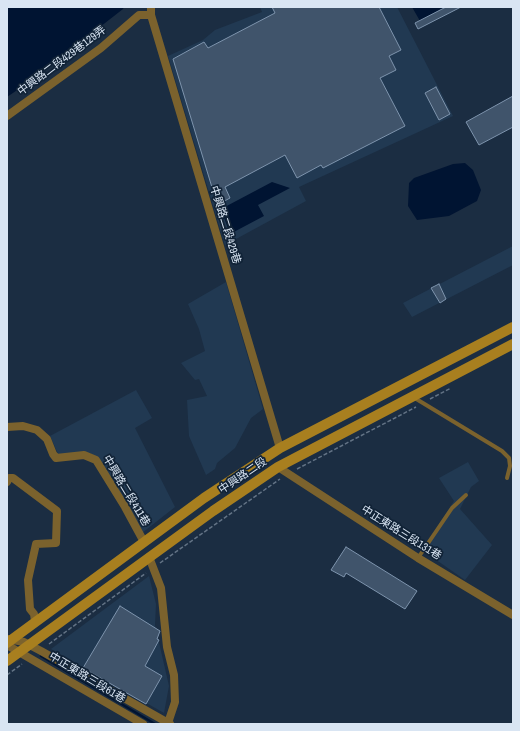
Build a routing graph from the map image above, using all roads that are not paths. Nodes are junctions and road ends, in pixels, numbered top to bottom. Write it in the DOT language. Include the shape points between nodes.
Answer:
graph roads {
  1 [pos="151,11"];
  2 [pos="7,116"];
  3 [pos="513,327"];
  4 [pos="513,344"];
  5 [pos="413,397"];
  6 [pos="7,427"];
  7 [pos="280,448"];
  8 [pos="278,467"];
  9 [pos="507,478"];
  10 [pos="7,482"];
  11 [pos="466,495"];
  12 [pos="144,542"];
  13 [pos="149,557"];
  14 [pos="418,558"];
  15 [pos="513,615"];
  16 [pos="35,621"];
  17 [pos="8,641"];
  18 [pos="30,644"];
  19 [pos="20,651"];
  20 [pos="7,661"];
  21 [pos="143,724"];
  22 [pos="169,724"];
  1 -- 2 [label="street, 中興路二段429巷129弄" via="139,15 101,48"];
  1 -- 7 [label="street, 中興路二段429巷"];
  3 -- 7 [label="street, 中興路二段"];
  4 -- 5 [label="street, 中興路二段"];
  5 -- 8 [label="street, 中興路二段"];
  5 -- 9 [label="lane" via="502,451 510,466"];
  6 -- 12 [label="street, 中興路二段411巷" via="23,426 37,430 47,438 56,458 84,455 96,460"];
  7 -- 8 [label="street"];
  7 -- 12 [label="street, 中興路二段" via="204,498"];
  8 -- 13 [label="street, 中興路二段"];
  8 -- 14 [label="street, 中正東路三段131巷"];
  10 -- 16 [label="street" via="9,478 13,478 57,511 56,543 36,544 28,580 30,608"];
  11 -- 14 [label="lane" via="452,508"];
  12 -- 13 [label="street"];
  12 -- 16 [label="street, 中興路二段"];
  13 -- 18 [label="street, 中興路二段"];
  13 -- 22 [label="street" via="161,588 167,647 174,675 175,702"];
  14 -- 15 [label="street, 中正東路三段131巷"];
  16 -- 17 [label="street, 中興路二段"];
  17 -- 18 [label="street"];
  17 -- 19 [label="street, 中正東路三段61巷"];
  18 -- 19 [label="street, 中興路二段"];
  18 -- 22 [label="street"];
  19 -- 20 [label="street, 中興路二段"];
  19 -- 21 [label="street, 中正東路三段61巷"];
}
